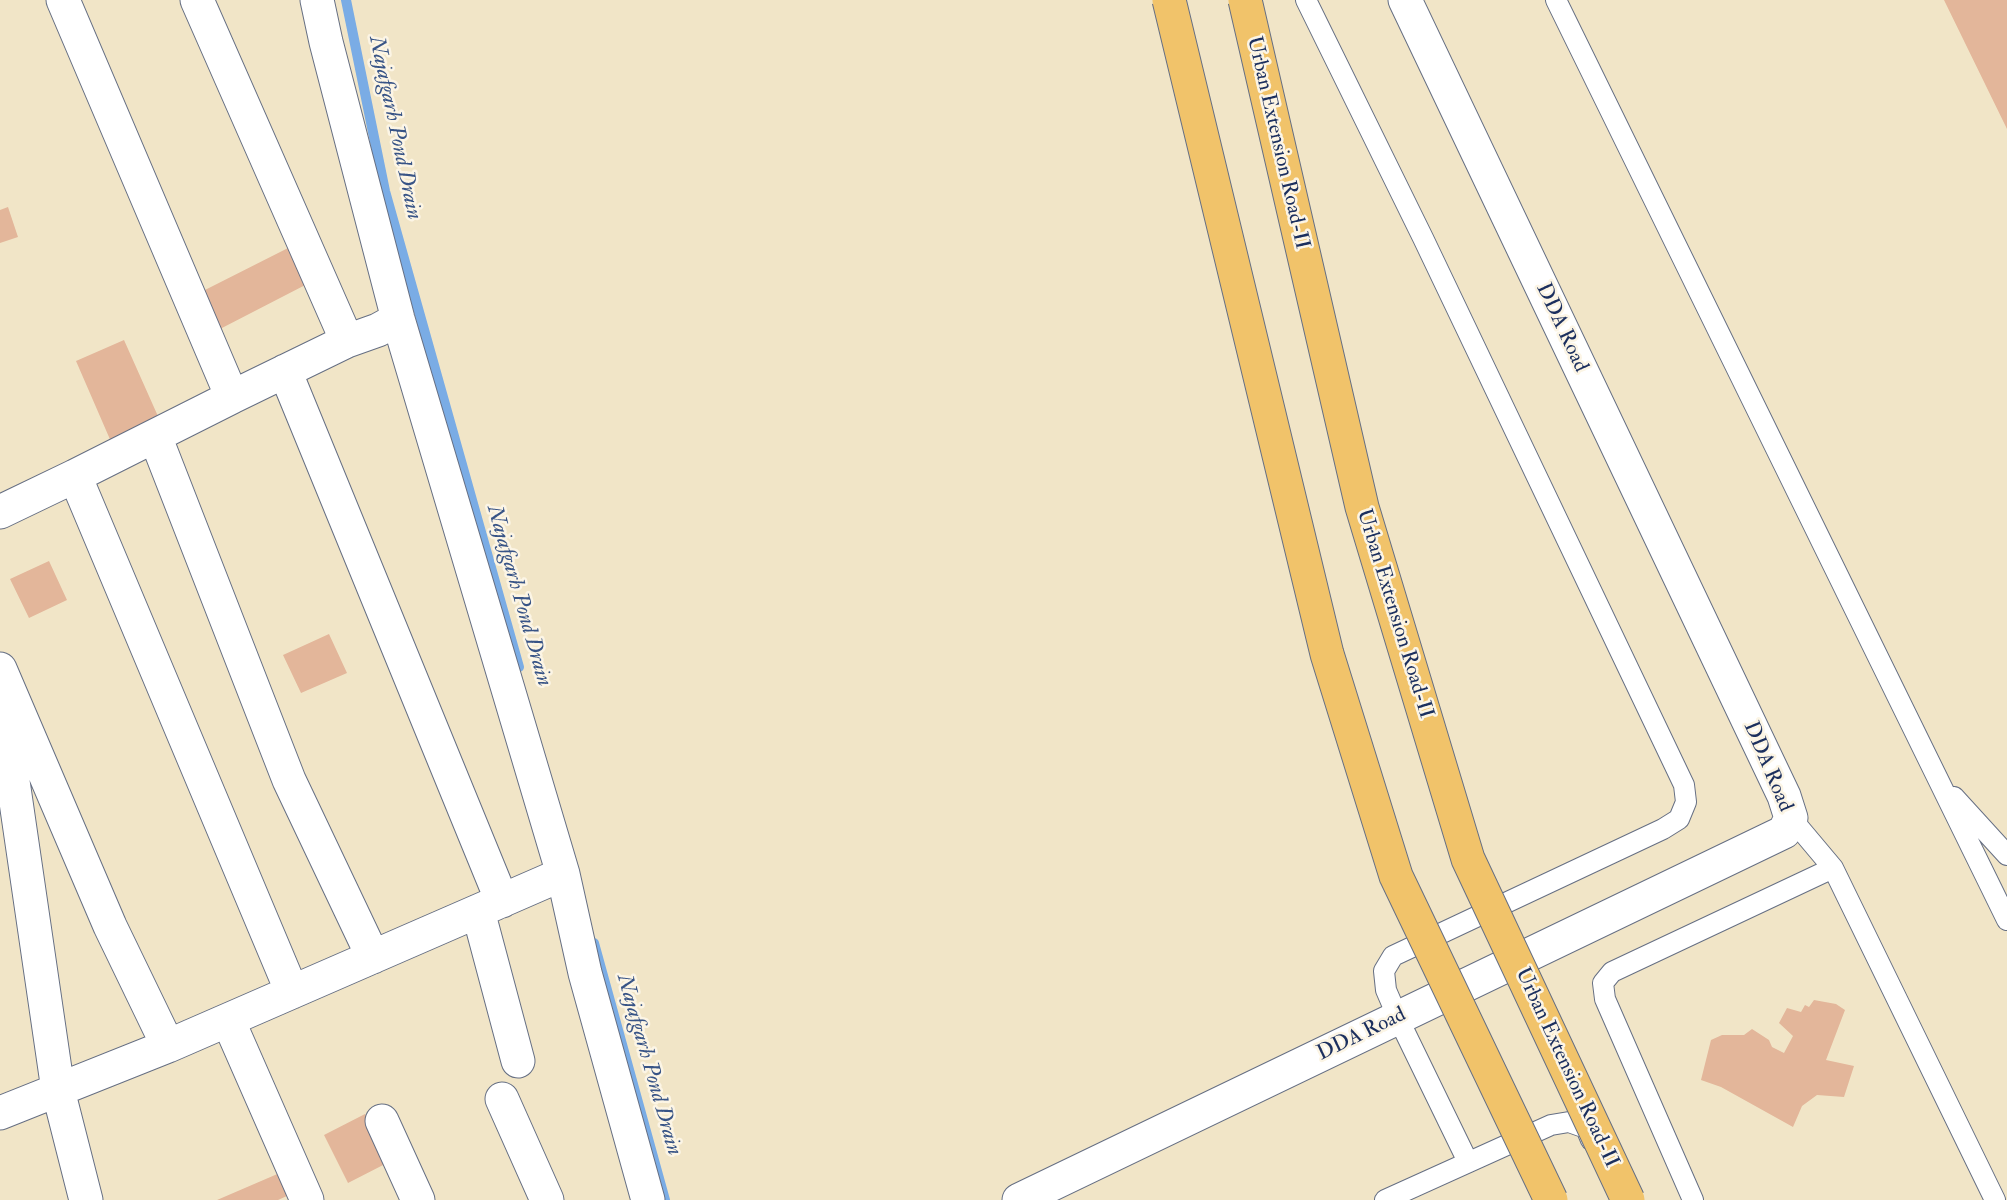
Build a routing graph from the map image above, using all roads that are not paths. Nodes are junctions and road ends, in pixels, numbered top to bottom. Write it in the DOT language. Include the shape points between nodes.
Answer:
graph roads {
  1 [pos="63,0"];
  2 [pos="197,0"];
  3 [pos="317,0"];
  4 [pos="1169,0"];
  5 [pos="1245,0"];
  6 [pos="1306,0"];
  7 [pos="1405,0"];
  8 [pos="1556,0"];
  9 [pos="398,320"];
  10 [pos="347,341"];
  11 [pos="285,371"];
  12 [pos="232,397"];
  13 [pos="155,436"];
  14 [pos="75,476"];
  15 [pos="0,512"];
  16 [pos="0,669"];
  17 [pos="0,692"];
  18 [pos="1939,781"];
  19 [pos="1791,818"];
  20 [pos="2007,855"];
  21 [pos="1833,868"];
  22 [pos="563,874"];
  23 [pos="490,906"];
  24 [pos="2007,920"];
  25 [pos="373,957"];
  26 [pos="292,992"];
  27 [pos="1398,1018"];
  28 [pos="228,1020"];
  29 [pos="168,1046"];
  30 [pos="518,1062"];
  31 [pos="58,1090"];
  32 [pos="502,1099"];
  33 [pos="0,1113"];
  34 [pos="382,1121"];
  35 [pos="1468,1162"];
  36 [pos="86,1200"];
  37 [pos="308,1200"];
  38 [pos="418,1200"];
  39 [pos="547,1200"];
  40 [pos="648,1200"];
  41 [pos="1019,1200"];
  42 [pos="1385,1200"];
  43 [pos="1551,1200"];
  44 [pos="1618,1200"];
  45 [pos="1628,1200"];
  46 [pos="1693,1200"];
  47 [pos="1995,1200"];
  1 -- 12 [label="street"];
  2 -- 10 [label="street"];
  3 -- 9 [label="street"];
  4 -- 43 [label="highway, bridge" via="1327,654 1396,876"];
  5 -- 45 [label="highway, Urban Extension Road-II, bridge" via="1362,507 1468,859"];
  6 -- 27 [label="lane" via="1679,774 1686,802 1679,819 1663,830 1393,956 1383,971"];
  7 -- 19 [label="street, DDA Road" via="1784,796"];
  8 -- 18 [label="lane"];
  9 -- 10 [label="street"];
  9 -- 22 [label="street"];
  10 -- 11 [label="street"];
  11 -- 12 [label="street"];
  11 -- 23 [label="street"];
  12 -- 13 [label="street"];
  13 -- 14 [label="street"];
  13 -- 25 [label="street" via="290,780"];
  14 -- 15 [label="street"];
  14 -- 26 [label="street"];
  16 -- 29 [label="street" via="110,926"];
  17 -- 31 [label="street"];
  18 -- 20 [label="lane"];
  18 -- 24 [label="lane"];
  19 -- 21 [label="lane"];
  19 -- 27 [label="street, DDA Road" via="1784,832"];
  21 -- 46 [label="lane" via="1612,972 1603,983 1605,999"];
  21 -- 47 [label="lane"];
  22 -- 23 [label="street"];
  22 -- 40 [label="street" via="585,973"];
  23 -- 25 [label="street"];
  23 -- 30 [label="street"];
  25 -- 26 [label="street"];
  26 -- 28 [label="street"];
  27 -- 35 [label="lane"];
  27 -- 41 [label="street, DDA Road"];
  28 -- 29 [label="street"];
  28 -- 37 [label="street"];
  29 -- 31 [label="street"];
  31 -- 33 [label="street"];
  31 -- 36 [label="street"];
  32 -- 39 [label="street"];
  34 -- 38 [label="street"];
  35 -- 42 [label="lane"];
  35 -- 44 [label="lane" via="1551,1125 1569,1122 1586,1128"];
}
